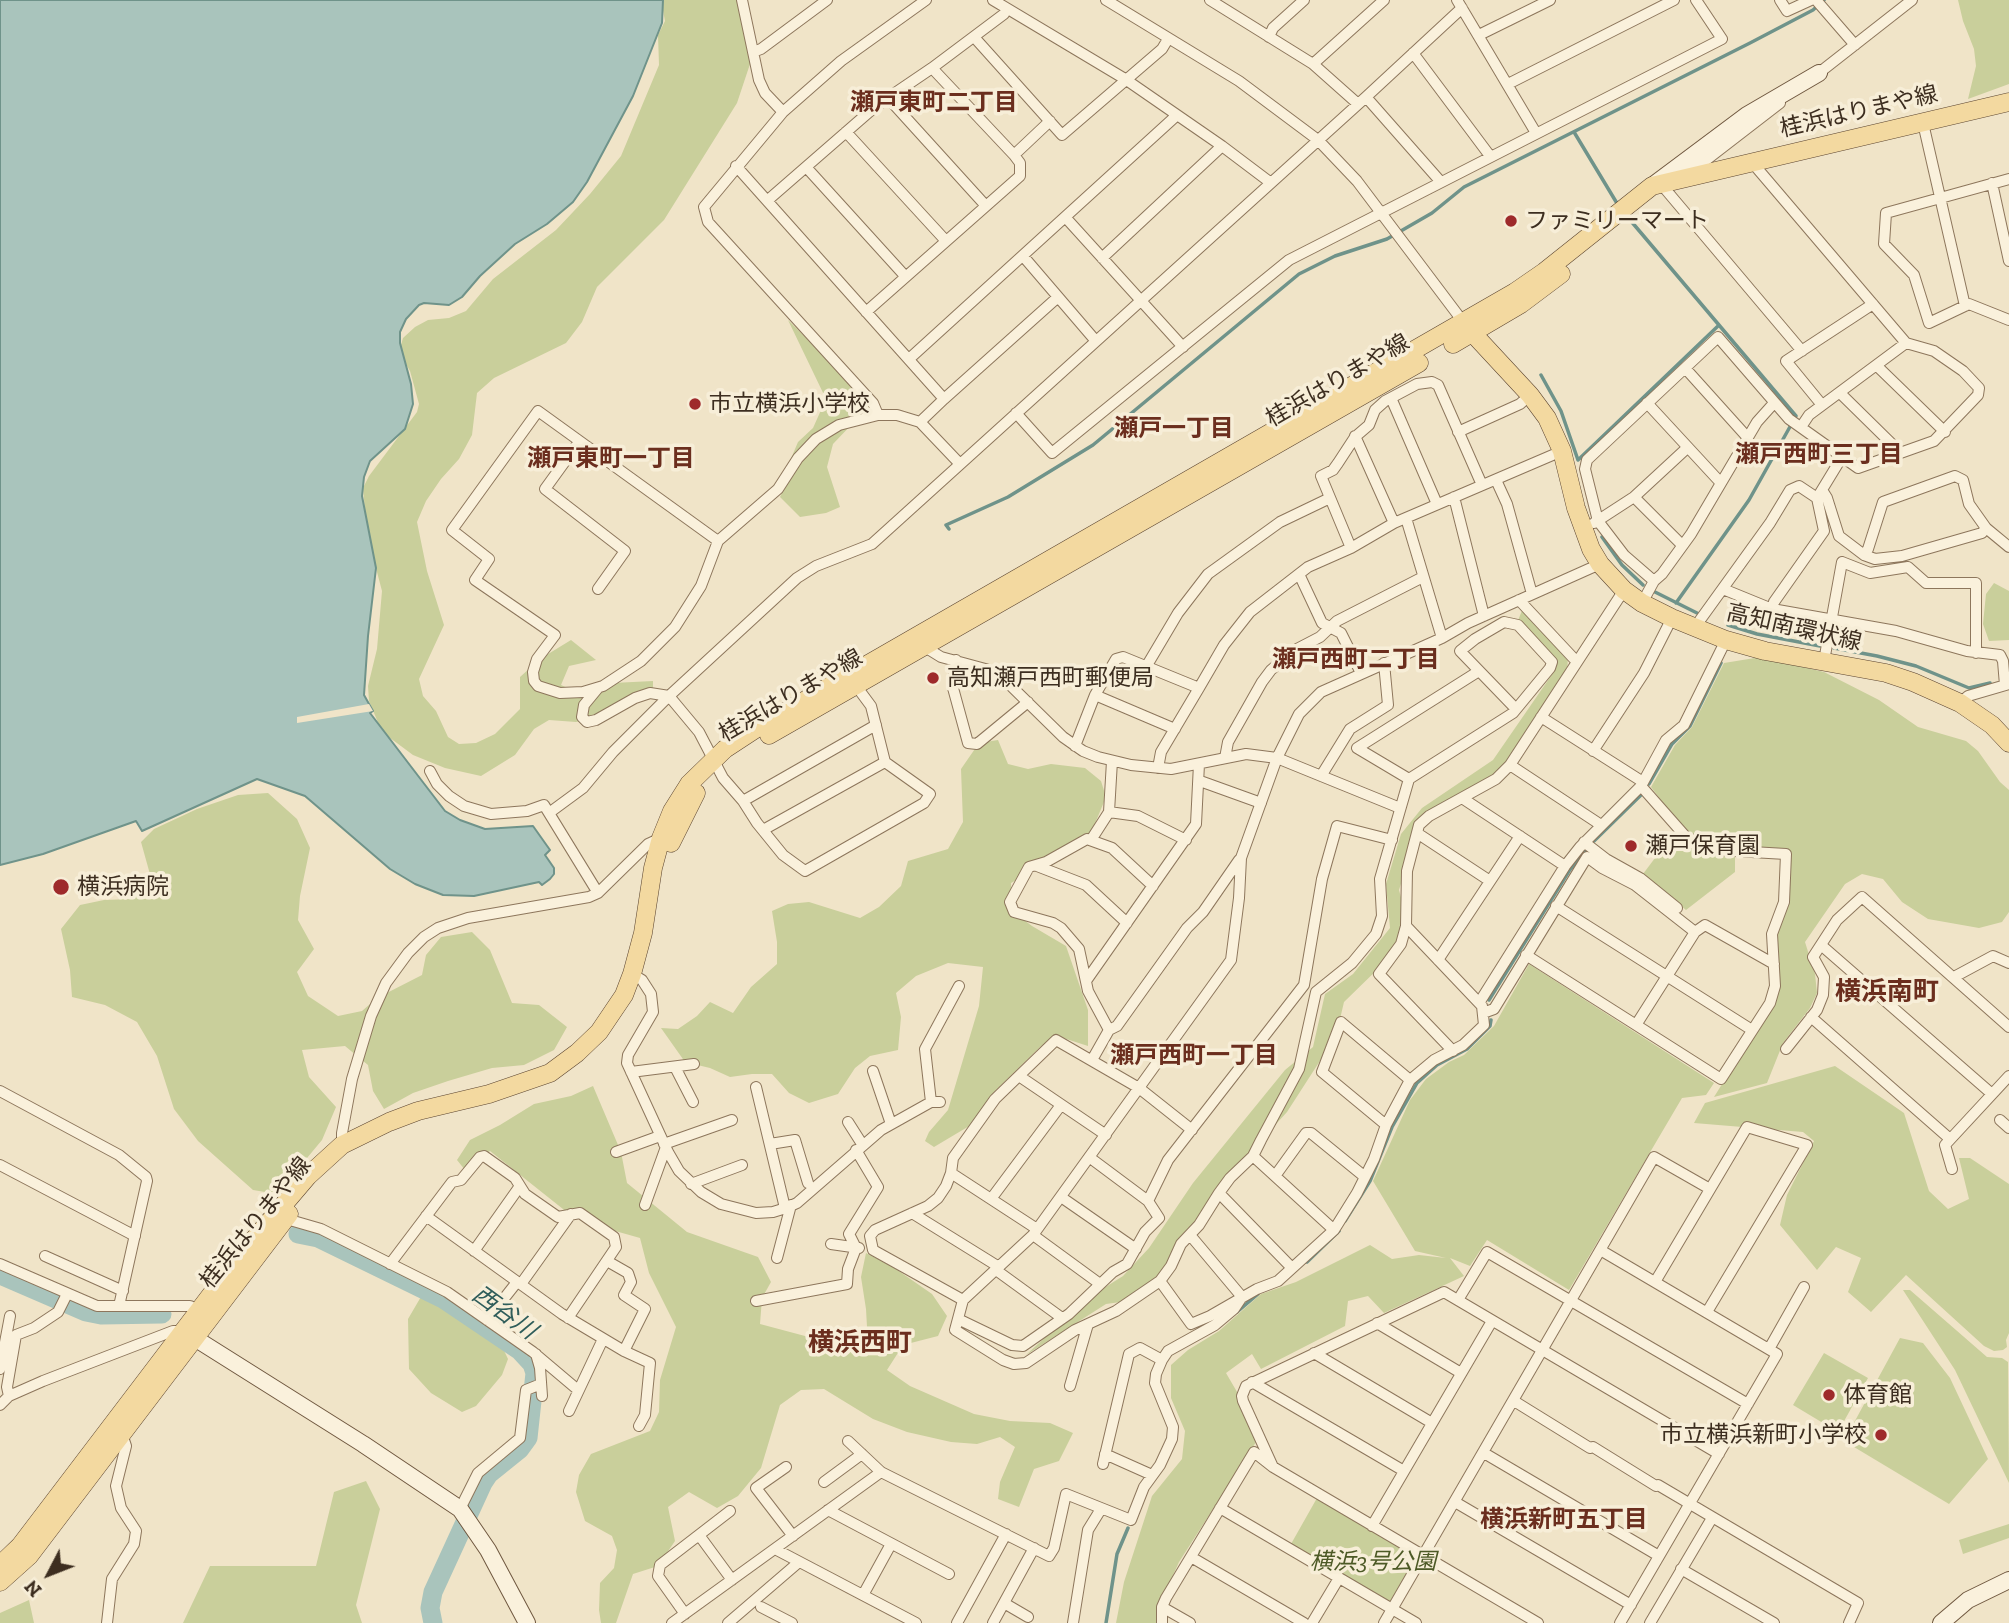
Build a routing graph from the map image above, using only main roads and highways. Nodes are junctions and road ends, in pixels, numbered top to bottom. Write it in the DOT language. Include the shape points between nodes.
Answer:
graph roads {
  1 [pos="2009,102"];
  2 [pos="1467,328"];
  3 [pos="2009,743"];
  4 [pos="715,764"];
  5 [pos="637,977"];
  6 [pos="279,1217"];
  7 [pos="190,1335"];
  8 [pos="0,1565"];
  9 [pos="0,1582"];
  1 -- 2 [label="main road, 桂浜はりまや線" via="1754,161 1720,160 1666,186"];
  2 -- 3 [label="main road, 高知南環状線" via="1547,418 1590,524 1600,564 1623,590 1672,618 1726,640 1913,682 1960,703"];
  2 -- 4 [label="main road, 桂浜はりまや線" via="853,681 757,728"];
  4 -- 5 [label="main road, 桂浜はりまや線" via="673,838 654,935"];
  4 -- 5 [label="main road, 桂浜はりまや線" via="689,784 661,838"];
  5 -- 6 [label="main road, 桂浜はりまや線" via="599,1032 550,1073 418,1111 342,1145 308,1176"];
  5 -- 6 [label="main road, 桂浜はりまや線" via="634,999 607,1038 559,1080 498,1104 394,1132 359,1148"];
  6 -- 7 [label="main road, 桂浜はりまや線"];
  7 -- 8 [label="main road, 桂浜はりまや線"];
  7 -- 9 [label="main road, 桂浜はりまや線" via="29,1556"];
}
